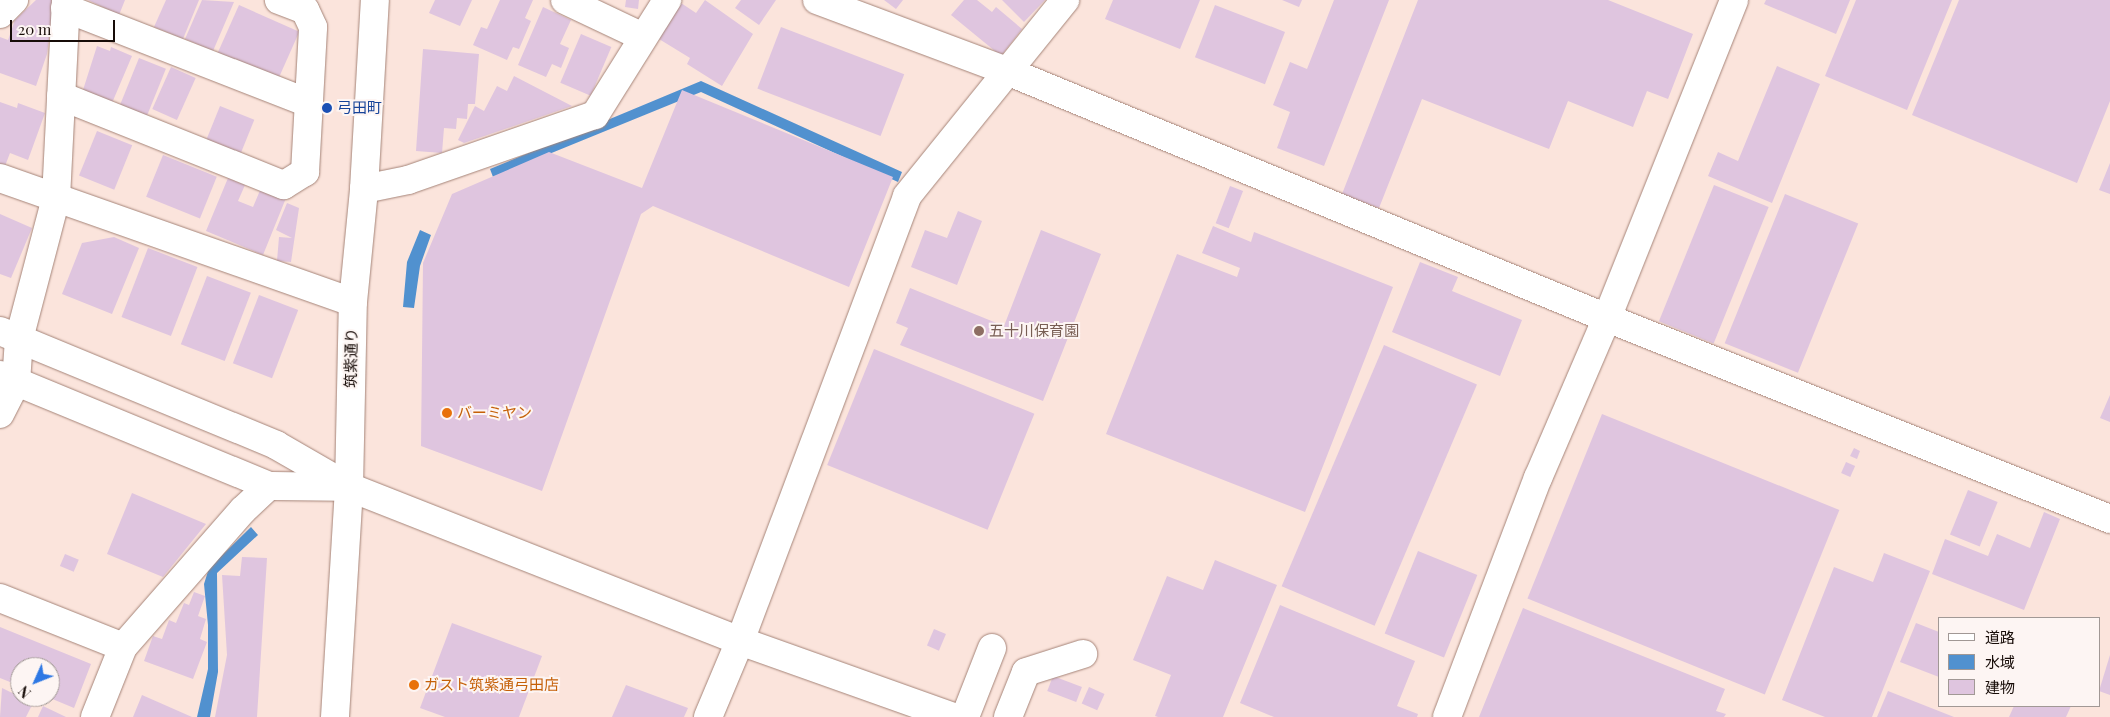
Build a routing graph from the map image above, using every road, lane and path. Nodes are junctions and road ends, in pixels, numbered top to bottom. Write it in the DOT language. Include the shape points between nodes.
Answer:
graph roads {
  1 [pos="279,0"];
  2 [pos="374,0"];
  3 [pos="565,0"];
  4 [pos="667,0"];
  5 [pos="817,0"];
  6 [pos="1065,0"];
  7 [pos="1734,0"];
  8 [pos="65,4"];
  9 [pos="643,37"];
  10 [pos="1007,72"];
  11 [pos="61,96"];
  12 [pos="309,103"];
  13 [pos="0,178"];
  14 [pos="364,189"];
  15 [pos="56,198"];
  16 [pos="353,302"];
  17 [pos="1607,318"];
  18 [pos="10,335"];
  19 [pos="8,378"];
  20 [pos="0,414"];
  21 [pos="269,486"];
  22 [pos="349,487"];
  23 [pos="2110,519"];
  24 [pos="0,598"];
  25 [pos="740,641"];
  26 [pos="123,647"];
  27 [pos="992,648"];
  28 [pos="1083,654"];
  29 [pos="342,714"];
  30 [pos="95,717"];
  31 [pos="708,717"];
  32 [pos="954,717"];
  33 [pos="965,717"];
  34 [pos="1008,717"];
  35 [pos="1447,717"];
  1 -- 12 [label="street" via="305,10 313,27"];
  2 -- 14 [label="street, 筑紫通り"];
  3 -- 9 [label="street"];
  4 -- 9 [label="street"];
  5 -- 10 [label="street"];
  6 -- 10 [label="street"];
  7 -- 17 [label="street"];
  8 -- 11 [label="street"];
  8 -- 12 [label="street"];
  9 -- 14 [label="street" via="595,115 408,180"];
  10 -- 17 [label="street" via="1137,137"];
  10 -- 25 [label="street" via="907,196"];
  11 -- 12 [label="street" via="284,185 305,172"];
  11 -- 15 [label="street"];
  13 -- 15 [label="street"];
  14 -- 16 [label="street, 筑紫通り"];
  15 -- 16 [label="street"];
  15 -- 18 [label="street"];
  16 -- 22 [label="street, 筑紫通り"];
  17 -- 23 [label="street"];
  17 -- 35 [label="street" via="1538,478"];
  18 -- 19 [label="street"];
  18 -- 22 [label="street" via="276,445"];
  19 -- 20 [label="street"];
  19 -- 21 [label="street"];
  21 -- 22 [label="street"];
  21 -- 26 [label="street" via="243,510"];
  22 -- 25 [label="street"];
  22 -- 29 [label="street, 筑紫通り"];
  24 -- 26 [label="street"];
  25 -- 31 [label="street"];
  25 -- 32 [label="street"];
  26 -- 30 [label="street"];
  27 -- 33 [label="street"];
  28 -- 34 [label="street" via="1026,672"];
}
